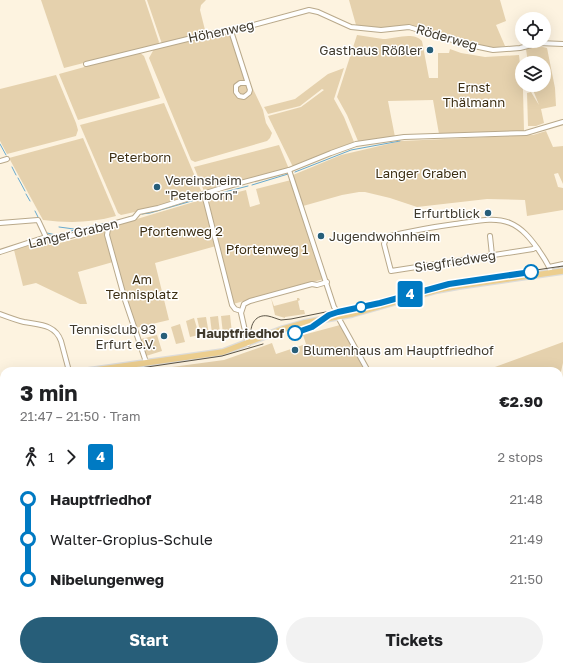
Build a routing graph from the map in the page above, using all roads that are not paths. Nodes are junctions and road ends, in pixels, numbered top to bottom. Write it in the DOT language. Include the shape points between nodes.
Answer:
graph roads {
  1 [pos="355,27"];
  2 [pos="231,31"];
  3 [pos="563,44"];
  4 [pos="86,64"];
  5 [pos="247,83"];
  6 [pos="563,122"];
  7 [pos="7,159"];
  8 [pos="0,161"];
  9 [pos="289,170"];
  10 [pos="204,194"];
  11 [pos="118,222"];
  12 [pos="0,223"];
  13 [pos="490,236"];
  14 [pos="46,237"];
  15 [pos="536,247"];
  16 [pos="0,252"];
  17 [pos="492,255"];
  18 [pos="563,264"];
  19 [pos="550,270"];
  20 [pos="563,271"];
  21 [pos="327,282"];
  22 [pos="241,311"];
  23 [pos="0,314"];
  24 [pos="352,314"];
  25 [pos="338,317"];
  26 [pos="248,344"];
  27 [pos="146,362"];
  28 [pos="68,367"];
  29 [pos="114,367"];
  30 [pos="366,367"];
  1 -- 2 [label="street, Höhenweg" via="309,10"];
  1 -- 3 [label="street, Röderweg" via="381,30 409,27 493,50 520,48 539,43"];
  2 -- 4 [label="street, Höhenweg" via="208,34"];
  2 -- 5 [label="street"];
  6 -- 9 [label="street, Langer Graben" via="526,133 404,137 356,144"];
  7 -- 8 [label="street"];
  9 -- 10 [label="street, Langer Graben"];
  9 -- 21 [label="street"];
  10 -- 11 [label="street, Langer Graben" via="139,212 134,218"];
  10 -- 22 [label="street" via="232,305"];
  11 -- 14 [label="street, Langer Graben" via="58,239"];
  11 -- 27 [label="street" via="108,229 107,235"];
  12 -- 14 [label="street" via="38,220"];
  13 -- 17 [label="street"];
  14 -- 16 [label="street, Langer Graben"];
  15 -- 17 [label="street, Siegfriedweg"];
  15 -- 17 [label="street, Siegfriedweg" via="519,227 490,219 424,228 390,236 384,244 391,272"];
  15 -- 19 [label="street"];
  18 -- 19 [label="street"];
  19 -- 20 [label="main road"];
  19 -- 24 [label="main road" via="445,288"];
  21 -- 22 [label="street" via="250,301 244,304"];
  21 -- 24 [label="street" via="336,310"];
  22 -- 26 [label="street"];
  23 -- 28 [label="street" via="54,330 62,341"];
  24 -- 25 [label="main road"];
  25 -- 26 [label="main road" via="299,324"];
  25 -- 30 [label="street"];
  26 -- 27 [label="main road" via="213,354"];
  27 -- 29 [label="main road"];
}
